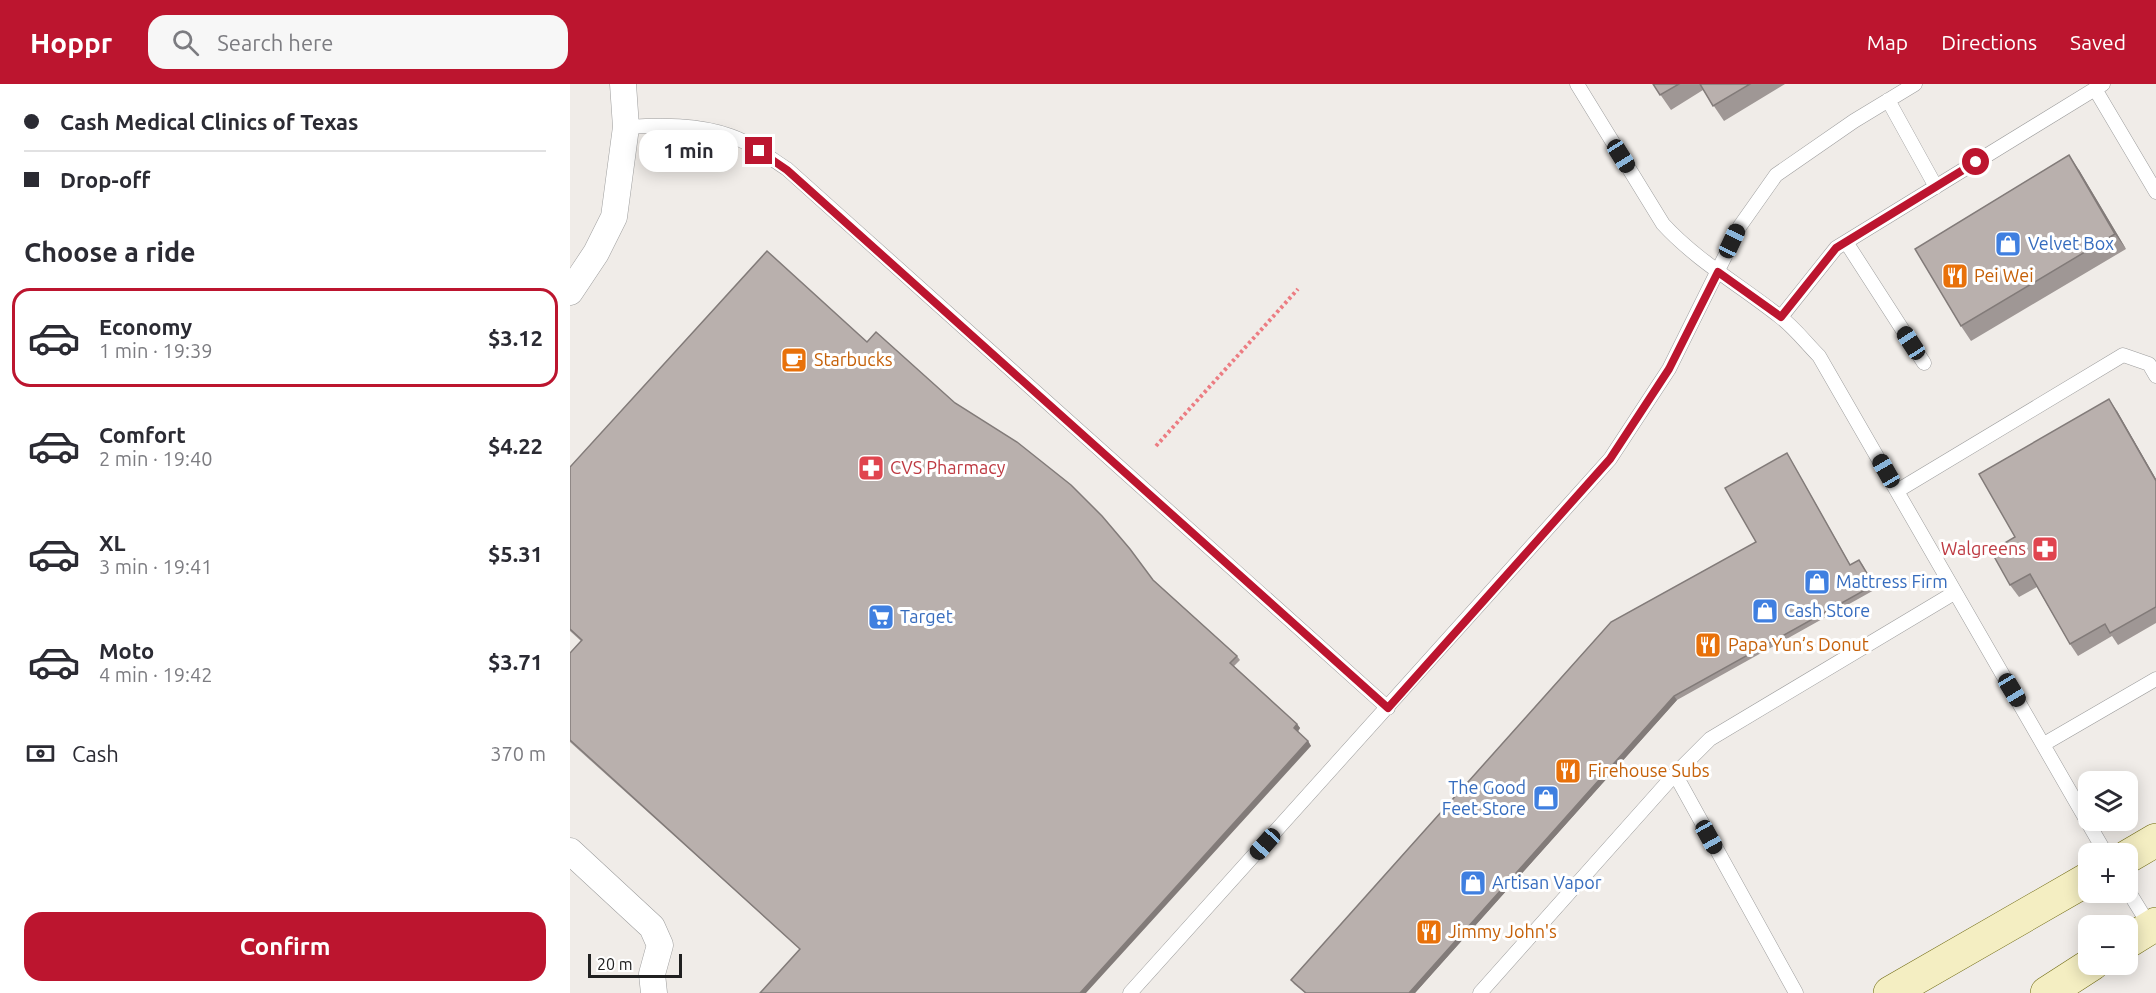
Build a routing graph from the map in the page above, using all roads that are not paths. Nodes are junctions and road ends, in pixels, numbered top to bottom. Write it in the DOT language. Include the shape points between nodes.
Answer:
graph roads {
  1 [pos="622,84"];
  2 [pos="1577,84"];
  3 [pos="1915,84"];
  4 [pos="2099,86"];
  5 [pos="1888,100"];
  6 [pos="626,127"];
  7 [pos="1936,187"];
  8 [pos="2156,192"];
  9 [pos="1846,242"];
  10 [pos="1718,272"];
  11 [pos="570,292"];
  12 [pos="1781,317"];
  13 [pos="1924,363"];
  14 [pos="2156,376"];
  15 [pos="1897,491"];
  16 [pos="1954,593"];
  17 [pos="2156,679"];
  18 [pos="1388,708"];
  19 [pos="2044,744"];
  20 [pos="1675,774"];
  21 [pos="2156,840"];
  22 [pos="2100,843"];
  23 [pos="570,851"];
  24 [pos="2138,851"];
  25 [pos="2078,885"];
  26 [pos="2134,903"];
  27 [pos="2147,932"];
  28 [pos="2078,973"];
  29 [pos="654,993"];
  30 [pos="1130,993"];
  31 [pos="1480,993"];
  32 [pos="1796,993"];
  33 [pos="1890,993"];
  34 [pos="2047,993"];
  1 -- 6 [label="street"];
  2 -- 10 [label="lane" via="1663,224"];
  3 -- 5 [label="lane"];
  4 -- 7 [label="lane"];
  4 -- 8 [label="lane"];
  5 -- 7 [label="lane"];
  5 -- 10 [label="lane" via="1776,175 1740,226"];
  6 -- 11 [label="street" via="614,217"];
  6 -- 18 [label="lane" via="664,125 732,136 787,170"];
  7 -- 9 [label="lane"];
  9 -- 12 [label="lane" via="1836,248"];
  9 -- 13 [label="lane"];
  10 -- 12 [label="lane"];
  10 -- 18 [label="lane" via="1669,369 1610,459"];
  12 -- 15 [label="lane" via="1819,356"];
  14 -- 15 [label="lane" via="2149,364 2123,356"];
  15 -- 16 [label="lane"];
  16 -- 19 [label="lane"];
  16 -- 20 [label="lane" via="1710,739"];
  17 -- 19 [label="lane"];
  18 -- 30 [label="lane"];
  19 -- 22 [label="lane"];
  20 -- 31 [label="lane"];
  20 -- 32 [label="lane"];
  21 -- 24 [label="main road"];
  23 -- 29 [label="street" via="652,927 660,945 652,974"];
  25 -- 33 [label="main road"];
  26 -- 27 [label="lane"];
  28 -- 34 [label="main road"];
}
